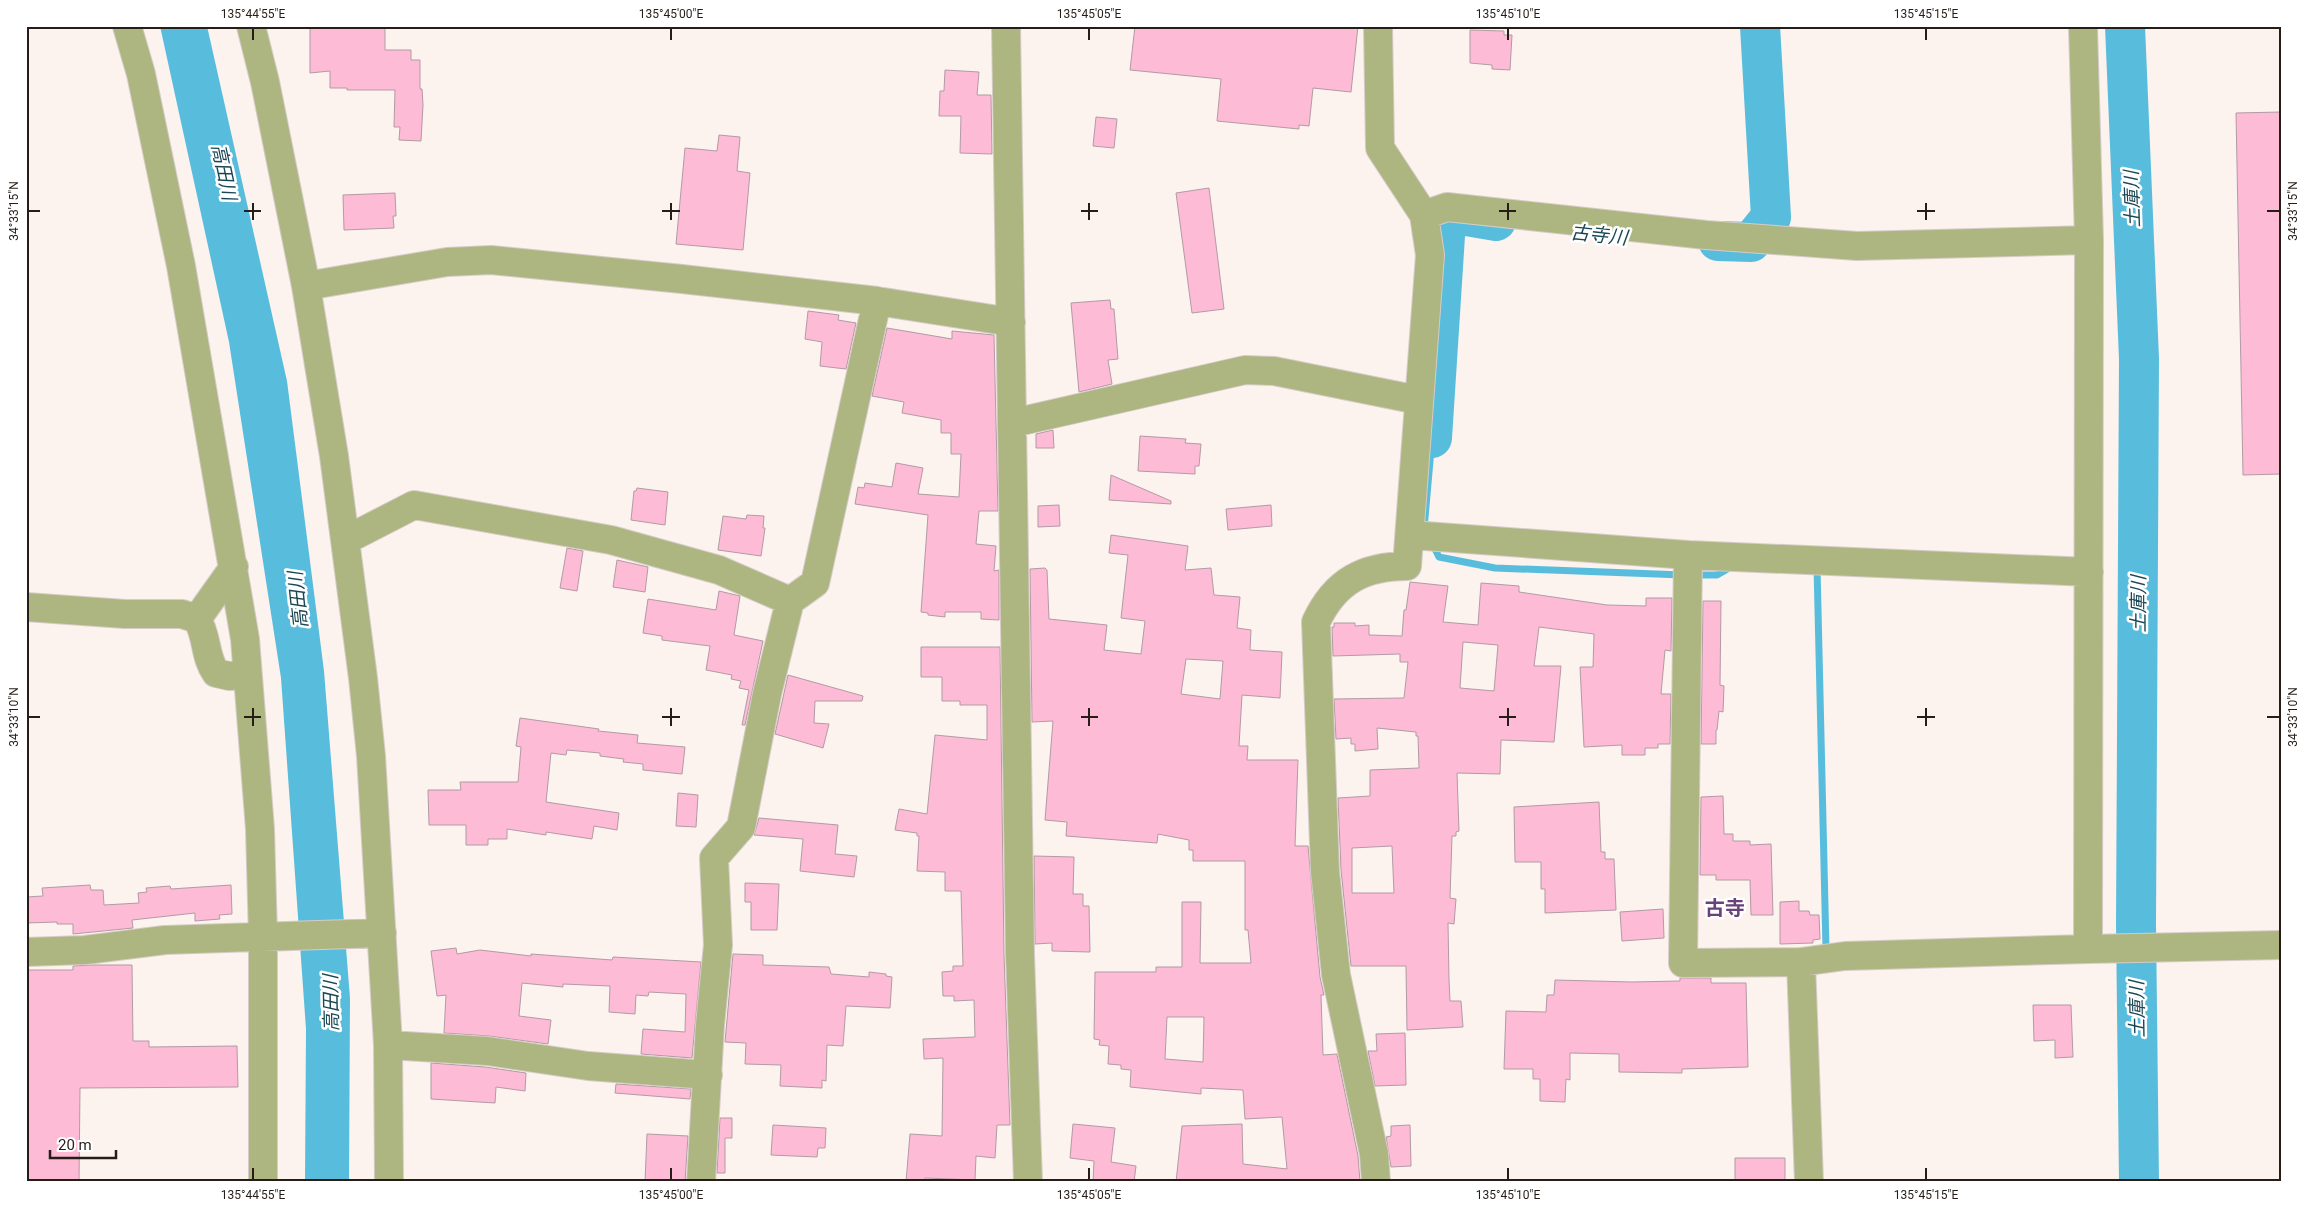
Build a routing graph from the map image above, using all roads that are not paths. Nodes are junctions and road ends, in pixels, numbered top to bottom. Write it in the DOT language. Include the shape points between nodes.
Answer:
graph roads {
  1 [pos="128,26"];
  2 [pos="251,26"];
  3 [pos="1006,26"];
  4 [pos="1378,26"];
  5 [pos="2083,26"];
  6 [pos="1424,215"];
  7 [pos="2089,240"];
  8 [pos="306,286"];
  9 [pos="877,301"];
  10 [pos="1011,322"];
  11 [pos="1418,400"];
  12 [pos="1013,423"];
  13 [pos="1410,535"];
  14 [pos="346,540"];
  15 [pos="1688,555"];
  16 [pos="234,567"];
  17 [pos="2090,572"];
  18 [pos="790,601"];
  19 [pos="26,607"];
  20 [pos="197,619"];
  21 [pos="248,675"];
  22 [pos="378,934"];
  23 [pos="265,937"];
  24 [pos="2281,946"];
  25 [pos="2100,949"];
  26 [pos="26,952"];
  27 [pos="1801,962"];
  28 [pos="388,1045"];
  29 [pos="708,1075"];
  30 [pos="263,1182"];
  31 [pos="389,1182"];
  32 [pos="701,1182"];
  33 [pos="1028,1182"];
  34 [pos="1376,1182"];
  35 [pos="1809,1182"];
  1 -- 16 [label="street" via="181,266"];
  2 -- 8 [label="street"];
  3 -- 10 [label="street"];
  4 -- 6 [label="street" via="1380,148"];
  5 -- 7 [label="street"];
  6 -- 7 [label="street" via="1447,207 1706,235 1857,246"];
  6 -- 11 [label="street" via="1430,255"];
  7 -- 17 [label="street"];
  8 -- 9 [label="street" via="447,262 491,260"];
  8 -- 14 [label="street"];
  9 -- 10 [label="street"];
  9 -- 18 [label="street" via="815,583"];
  10 -- 12 [label="street"];
  11 -- 12 [label="street" via="1274,371 1245,370"];
  11 -- 13 [label="street"];
  12 -- 33 [label="street" via="1020,956"];
  13 -- 15 [label="street"];
  13 -- 34 [label="street" via="1407,566 1385,566 1355,576 1325,603 1316,622 1325,871 1336,975 1374,1154"];
  14 -- 18 [label="street" via="414,505 611,540 719,570"];
  14 -- 22 [label="street" via="371,756"];
  15 -- 17 [label="street"];
  15 -- 27 [label="street" via="1683,964"];
  16 -- 20 [label="street"];
  16 -- 21 [label="street"];
  17 -- 25 [label="street"];
  18 -- 29 [label="street" via="767,694 741,827 714,858 718,945"];
  19 -- 20 [label="street" via="125,614 182,614"];
  20 -- 21 [label="street" via="203,629 209,663 216,673"];
  21 -- 23 [label="street"];
  22 -- 23 [label="street"];
  22 -- 28 [label="street"];
  23 -- 26 [label="street" via="165,940 85,950"];
  23 -- 30 [label="street"];
  24 -- 25 [label="street"];
  25 -- 27 [label="street" via="1846,956"];
  27 -- 35 [label="street"];
  28 -- 29 [label="street" via="487,1051 588,1066"];
  28 -- 31 [label="street"];
  29 -- 32 [label="street"];
}
